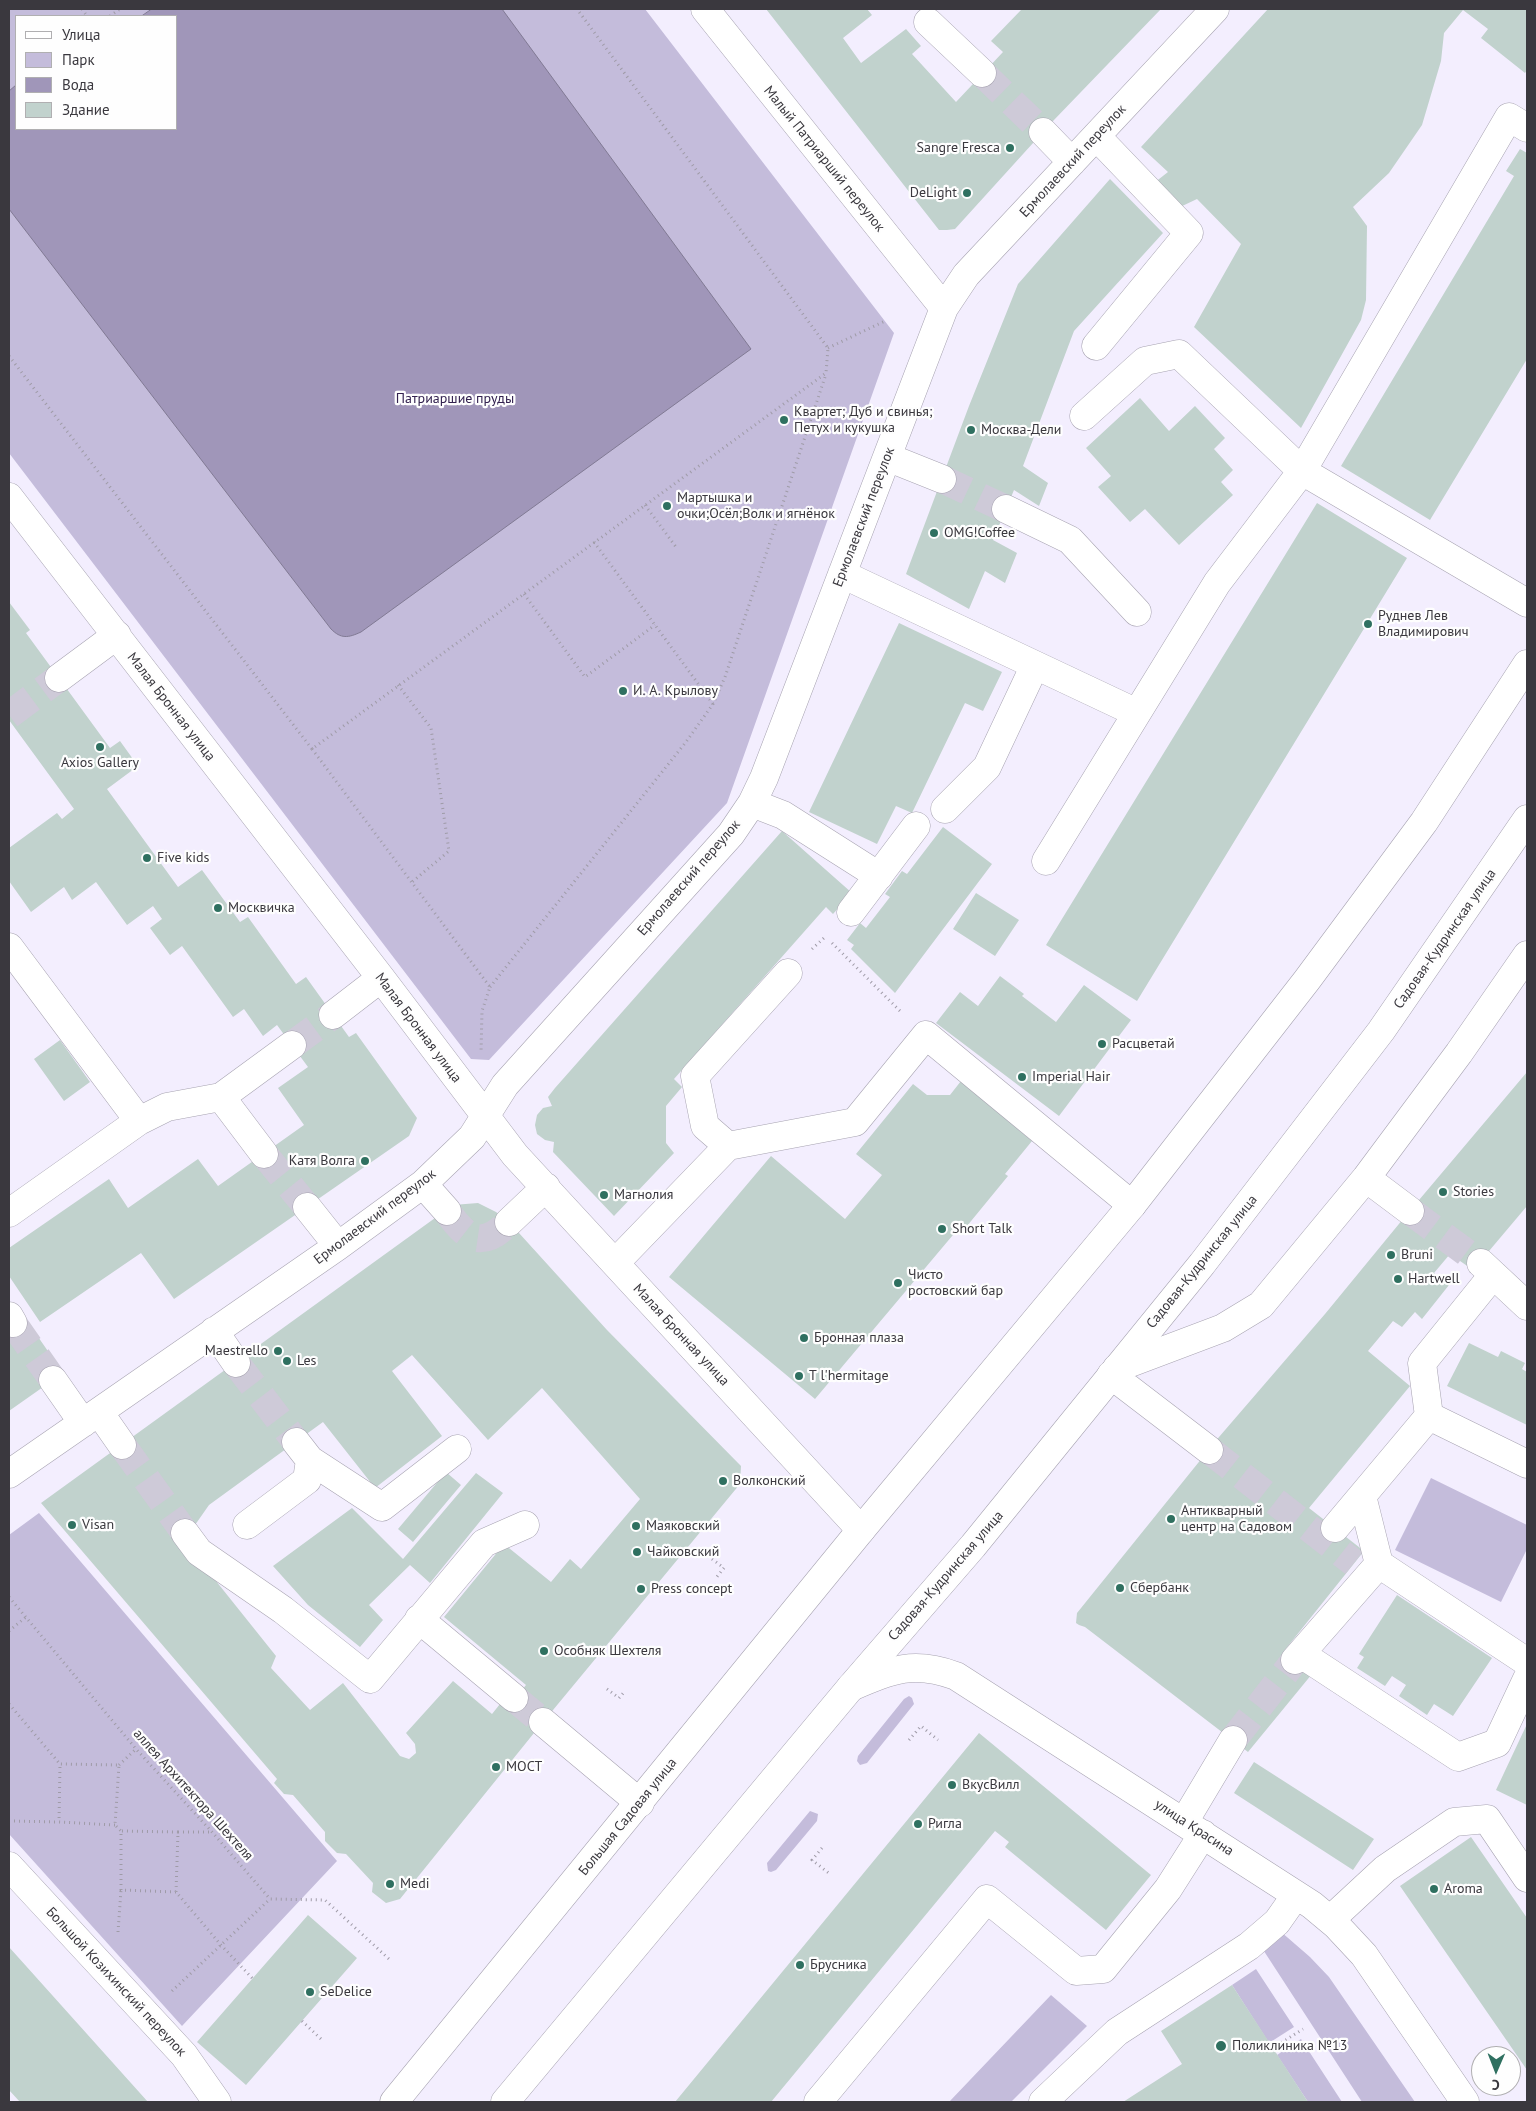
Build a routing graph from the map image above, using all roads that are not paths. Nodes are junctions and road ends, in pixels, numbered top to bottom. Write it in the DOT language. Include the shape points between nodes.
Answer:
graph roads {
  1 [pos="1215,9"];
  2 [pos="717,13"];
  3 [pos="928,22"];
  4 [pos="982,73"];
  5 [pos="1527,128"];
  6 [pos="1043,132"];
  7 [pos="1096,136"];
  8 [pos="1072,162"];
  9 [pos="944,308"];
  10 [pos="1096,346"];
  11 [pos="1084,416"];
  12 [pos="887,457"];
  13 [pos="1302,471"];
  14 [pos="942,479"];
  15 [pos="9,497"];
  16 [pos="1006,509"];
  17 [pos="842,574"];
  18 [pos="1527,603"];
  19 [pos="1136,612"];
  20 [pos="117,635"];
  21 [pos="1527,664"];
  22 [pos="1035,665"];
  23 [pos="59,678"];
  24 [pos="1137,712"];
  25 [pos="752,803"];
  26 [pos="945,809"];
  27 [pos="1527,819"];
  28 [pos="916,826"];
  29 [pos="1046,860"];
  30 [pos="879,876"];
  31 [pos="851,912"];
  32 [pos="9,947"];
  33 [pos="1527,955"];
  34 [pos="788,973"];
  35 [pos="381,978"];
  36 [pos="333,1015"];
  37 [pos="292,1045"];
  38 [pos="221,1097"];
  39 [pos="487,1116"];
  40 [pos="139,1121"];
  41 [pos="728,1146"];
  42 [pos="264,1154"];
  43 [pos="1366,1178"];
  44 [pos="423,1184"];
  45 [pos="546,1187"];
  46 [pos="1132,1205"];
  47 [pos="306,1207"];
  48 [pos="446,1211"];
  49 [pos="1410,1211"];
  50 [pos="9,1213"];
  51 [pos="509,1222"];
  52 [pos="338,1246"];
  53 [pos="615,1263"];
  54 [pos="1527,1306"];
  55 [pos="214,1332"];
  56 [pos="236,1363"];
  57 [pos="1114,1371"];
  58 [pos="53,1380"];
  59 [pos="1429,1416"];
  60 [pos="91,1417"];
  61 [pos="122,1445"];
  62 [pos="457,1449"];
  63 [pos="1208,1450"];
  64 [pos="1527,1464"];
  65 [pos="9,1474"];
  66 [pos="1362,1496"];
  67 [pos="525,1524"];
  68 [pos="247,1525"];
  69 [pos="1335,1528"];
  70 [pos="861,1530"];
  71 [pos="185,1533"];
  72 [pos="1368,1567"];
  73 [pos="420,1619"];
  74 [pos="1527,1662"];
  75 [pos="1527,1680"];
  76 [pos="851,1686"];
  77 [pos="514,1698"];
  78 [pos="543,1722"];
  79 [pos="1233,1740"];
  80 [pos="640,1803"];
  81 [pos="1194,1828"];
  82 [pos="9,1866"];
  83 [pos="1527,1878"];
  84 [pos="1296,1895"];
  85 [pos="1330,1920"];
  86 [pos="216,2102"];
  87 [pos="394,2102"];
  88 [pos="507,2102"];
  89 [pos="818,2102"];
  90 [pos="1043,2102"];
  91 [pos="1466,2102"];
  1 -- 7 [label="street, Ермолаевский переулок"];
  2 -- 9 [label="street, Малый Патриарший переулок"];
  3 -- 4 [label="street"];
  5 -- 13 [label="street" via="1508,117"];
  6 -- 8 [label="street"];
  7 -- 8 [label="street, Ермолаевский переулок"];
  7 -- 10 [label="street" via="1190,233"];
  8 -- 9 [label="street, Ермолаевский переулок" via="966,275"];
  9 -- 12 [label="street, Ермолаевский переулок"];
  11 -- 13 [label="street" via="1145,361 1179,354"];
  12 -- 14 [label="street"];
  12 -- 17 [label="street, Ермолаевский переулок"];
  13 -- 18 [label="street"];
  13 -- 24 [label="street" via="1216,583"];
  15 -- 20 [label="street, Малая Бронная улица"];
  16 -- 19 [label="street" via="1070,540"];
  17 -- 22 [label="street"];
  17 -- 25 [label="street, Ермолаевский переулок"];
  20 -- 23 [label="street"];
  20 -- 35 [label="street, Малая Бронная улица"];
  21 -- 46 [label="street" via="1418,830 1307,980"];
  22 -- 24 [label="street"];
  22 -- 26 [label="street" via="987,767"];
  24 -- 29 [label="street"];
  25 -- 30 [label="street" via="783,814"];
  25 -- 39 [label="street, Ермолаевский переулок" via="731,834 505,1085"];
  27 -- 57 [label="street, Садовая-Кудринская улица" via="1381,1031 1202,1264"];
  28 -- 30 [label="street"];
  30 -- 31 [label="street"];
  32 -- 40 [label="street"];
  33 -- 43 [label="street"];
  34 -- 41 [label="street" via="695,1076 705,1126"];
  35 -- 36 [label="street"];
  35 -- 39 [label="street, Малая Бронная улица"];
  37 -- 38 [label="street"];
  38 -- 40 [label="street" via="167,1107"];
  38 -- 42 [label="street"];
  39 -- 44 [label="street, Ермолаевский переулок" via="472,1137"];
  39 -- 45 [label="street, Малая Бронная улица" via="515,1155"];
  40 -- 50 [label="street"];
  41 -- 46 [label="street" via="855,1122 926,1035"];
  41 -- 53 [label="street"];
  43 -- 49 [label="street"];
  43 -- 57 [label="street" via="1261,1305 1224,1328"];
  44 -- 48 [label="street"];
  44 -- 52 [label="street, Ермолаевский переулок"];
  45 -- 51 [label="street"];
  45 -- 53 [label="street, Малая Бронная улица"];
  46 -- 70 [label="street"];
  47 -- 52 [label="street"];
  52 -- 55 [label="street, Ермолаевский переулок"];
  53 -- 70 [label="street, Малая Бронная улица"];
  54 -- 59 [label="street" via="1486,1269 1422,1363"];
  55 -- 56 [label="street"];
  55 -- 60 [label="street, Ермолаевский переулок"];
  57 -- 63 [label="street"];
  57 -- 76 [label="street, Садовая-Кудринская улица" via="973,1546"];
  58 -- 60 [label="street"];
  59 -- 64 [label="street"];
  59 -- 66 [label="street"];
  60 -- 61 [label="street"];
  60 -- 65 [label="street, Ермолаевский переулок"];
  62 -- 68 [label="street" via="382,1507 303,1451 307,1480"];
  66 -- 69 [label="street"];
  66 -- 72 [label="street"];
  67 -- 73 [label="street" via="484,1543"];
  70 -- 80 [label="street, Большая Садовая улица"];
  71 -- 73 [label="street" via="199,1552 283,1610 370,1680"];
  72 -- 74 [label="street"];
  72 -- 75 [label="street" via="1298,1657 1458,1756 1498,1743"];
  73 -- 77 [label="street"];
  76 -- 81 [label="street, улица Красина" via="890,1671 916,1667 956,1676"];
  76 -- 88 [label="street"];
  78 -- 80 [label="street"];
  79 -- 81 [label="street"];
  80 -- 87 [label="street, Большая Садовая улица"];
  81 -- 84 [label="street, улица Красина"];
  81 -- 89 [label="street" via="1168,1889 1103,1969 1076,1971 987,1899"];
  82 -- 86 [label="street, Большой Козихинский переулок" via="184,2055"];
  83 -- 85 [label="street" via="1487,1819 1454,1822 1385,1870"];
  84 -- 85 [label="street, улица Красина"];
  84 -- 90 [label="street" via="1277,1922 1249,1946 1117,2032"];
  85 -- 91 [label="street, улица Красина" via="1364,1955"];
}
